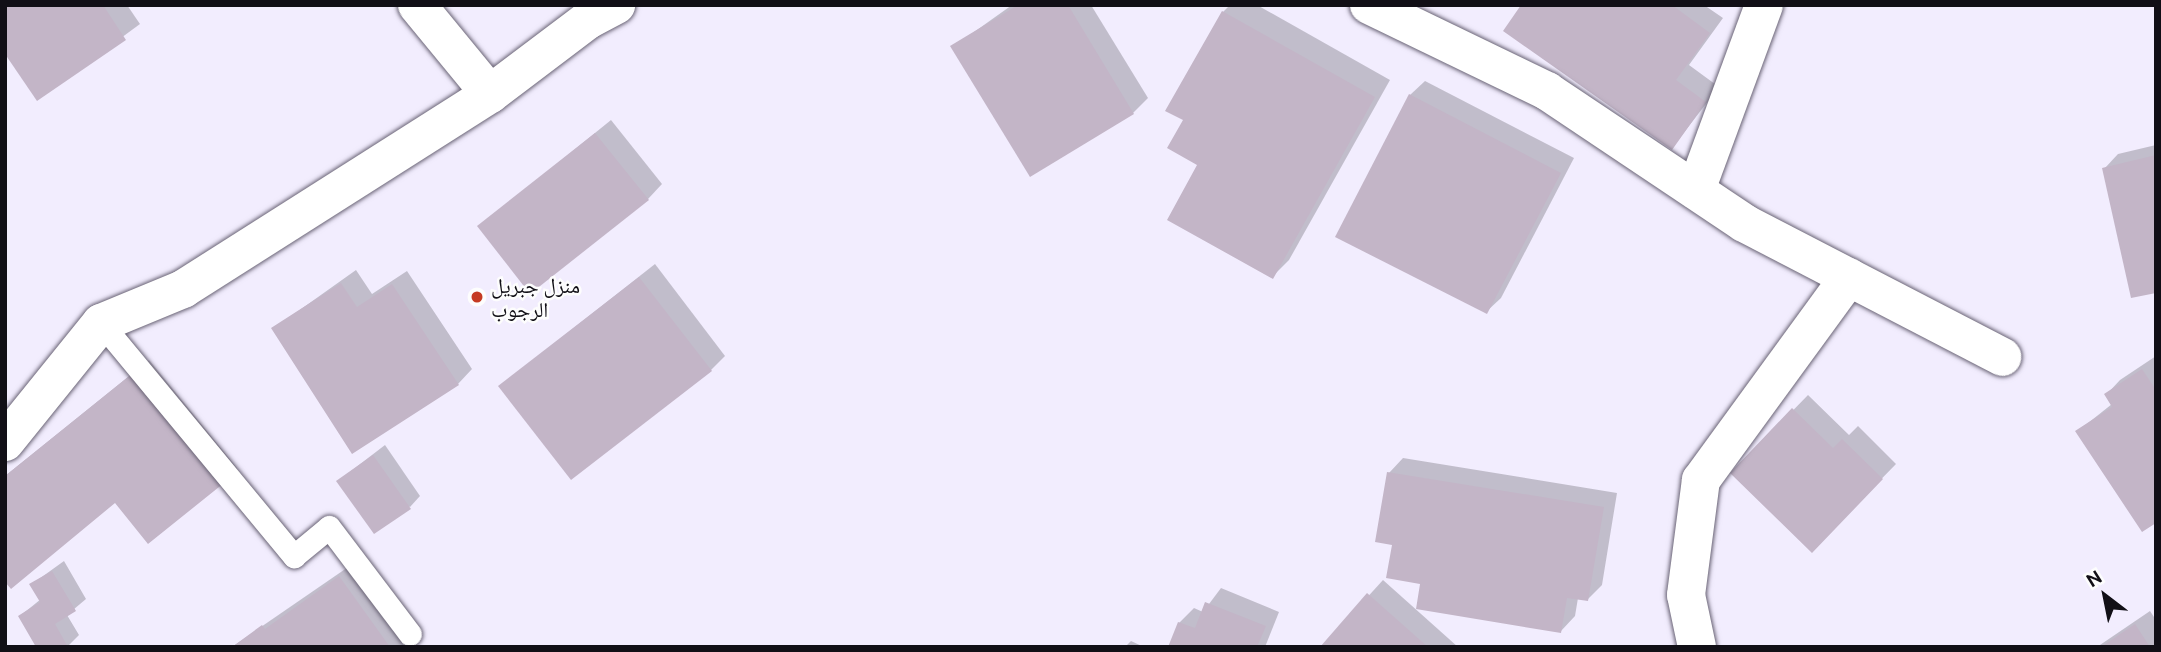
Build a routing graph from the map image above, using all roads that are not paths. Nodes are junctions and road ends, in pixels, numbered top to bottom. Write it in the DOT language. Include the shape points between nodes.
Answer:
graph roads {
  1 [pos="417,5"];
  2 [pos="617,5"];
  3 [pos="1369,5"];
  4 [pos="1764,5"];
  5 [pos="490,94"];
  6 [pos="1696,190"];
  7 [pos="1849,277"];
  8 [pos="101,323"];
  9 [pos="2001,357"];
  10 [pos="5,442"];
  11 [pos="410,634"];
  12 [pos="1697,647"];
  1 -- 5 [label="street"];
  2 -- 5 [label="street" via="588,20"];
  3 -- 6 [label="street" via="1547,91"];
  4 -- 6 [label="street"];
  5 -- 8 [label="street" via="183,289"];
  6 -- 7 [label="street" via="1744,223"];
  7 -- 9 [label="street"];
  7 -- 12 [label="street" via="1700,480 1686,595"];
  8 -- 10 [label="street"];
  8 -- 11 [label="lane" via="294,556 329,527"];
}
